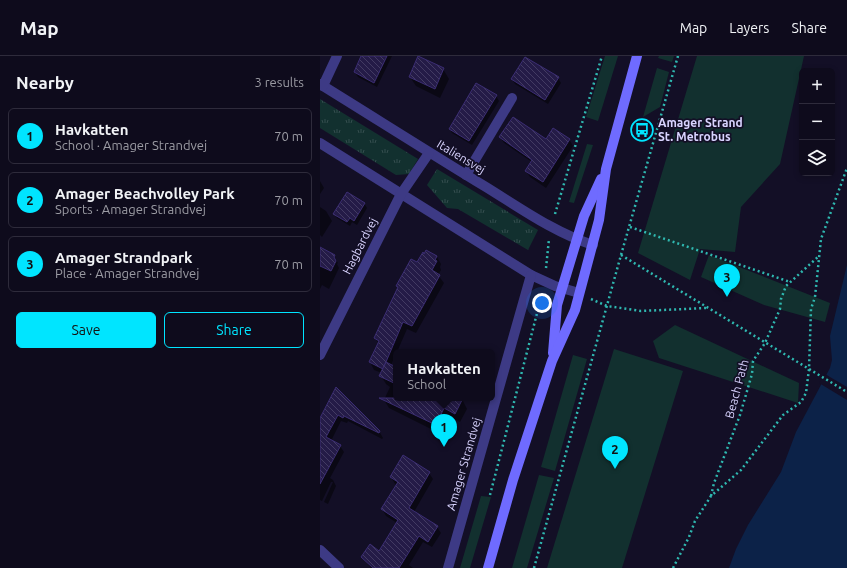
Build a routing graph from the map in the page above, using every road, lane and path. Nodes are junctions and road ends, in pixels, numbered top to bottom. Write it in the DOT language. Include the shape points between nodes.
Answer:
graph roads {
  1 [pos="337,56"];
  2 [pos="602,56"];
  3 [pos="637,56"];
  4 [pos="678,56"];
  5 [pos="322,85"];
  6 [pos="512,98"];
  7 [pos="320,143"];
  8 [pos="429,152"];
  9 [pos="847,168"];
  10 [pos="606,169"];
  11 [pos="466,175"];
  12 [pos="401,194"];
  13 [pos="554,216"];
  14 [pos="630,227"];
  15 [pos="549,235"];
  16 [pos="577,240"];
  17 [pos="593,244"];
  18 [pos="621,255"];
  19 [pos="819,256"];
  20 [pos="545,271"];
  21 [pos="531,275"];
  22 [pos="790,282"];
  23 [pos="562,288"];
  24 [pos="542,293"];
  25 [pos="579,294"];
  26 [pos="607,306"];
  27 [pos="707,308"];
  28 [pos="765,343"];
  29 [pos="320,354"];
  30 [pos="552,361"];
  31 [pos="809,369"];
  32 [pos="847,392"];
  33 [pos="490,495"];
  34 [pos="711,496"];
  35 [pos="320,550"];
  36 [pos="339,568"];
  37 [pos="448,568"];
  38 [pos="488,568"];
  39 [pos="534,568"];
  40 [pos="673,568"];
  1 -- 5 [label="street"];
  2 -- 13 [label="path"];
  3 -- 10 [label="street"];
  4 -- 14 [label="path"];
  5 -- 8 [label="street, Italiensvej"];
  6 -- 11 [label="street"];
  7 -- 12 [label="street"];
  8 -- 11 [label="street, Italiensvej"];
  8 -- 12 [label="street, Hagbardvej"];
  9 -- 19 [label="path" via="821,239"];
  10 -- 16 [label="street" via="584,216"];
  10 -- 17 [label="street"];
  11 -- 16 [label="street, Italiensvej"];
  12 -- 21 [label="street"];
  12 -- 29 [label="street, Hagbardvej"];
  14 -- 18 [label="path"];
  14 -- 22 [label="path"];
  15 -- 20 [label="path"];
  16 -- 17 [label="street, Italiensvej"];
  16 -- 23 [label="street"];
  17 -- 25 [label="street"];
  18 -- 26 [label="path"];
  18 -- 27 [label="path"];
  19 -- 22 [label="path, Beach Path"];
  19 -- 31 [label="path" via="815,297 811,310"];
  21 -- 23 [label="street"];
  21 -- 37 [label="street, Amager Strandvej"];
  22 -- 28 [label="path, Beach Path" via="786,286 780,309"];
  23 -- 25 [label="street"];
  23 -- 30 [label="street" via="557,305"];
  24 -- 33 [label="path"];
  25 -- 26 [label="path"];
  25 -- 30 [label="street" via="575,310"];
  26 -- 27 [label="path" via="641,311"];
  26 -- 39 [label="path"];
  27 -- 28 [label="path"];
  28 -- 31 [label="path"];
  28 -- 34 [label="path, Beach Path" via="753,361 752,374 740,415"];
  30 -- 38 [label="street" via="513,480"];
  31 -- 32 [label="path"];
  31 -- 34 [label="path" via="806,393 801,402 783,415 741,470"];
  34 -- 40 [label="path" via="695,521"];
  35 -- 36 [label="street"];
}
